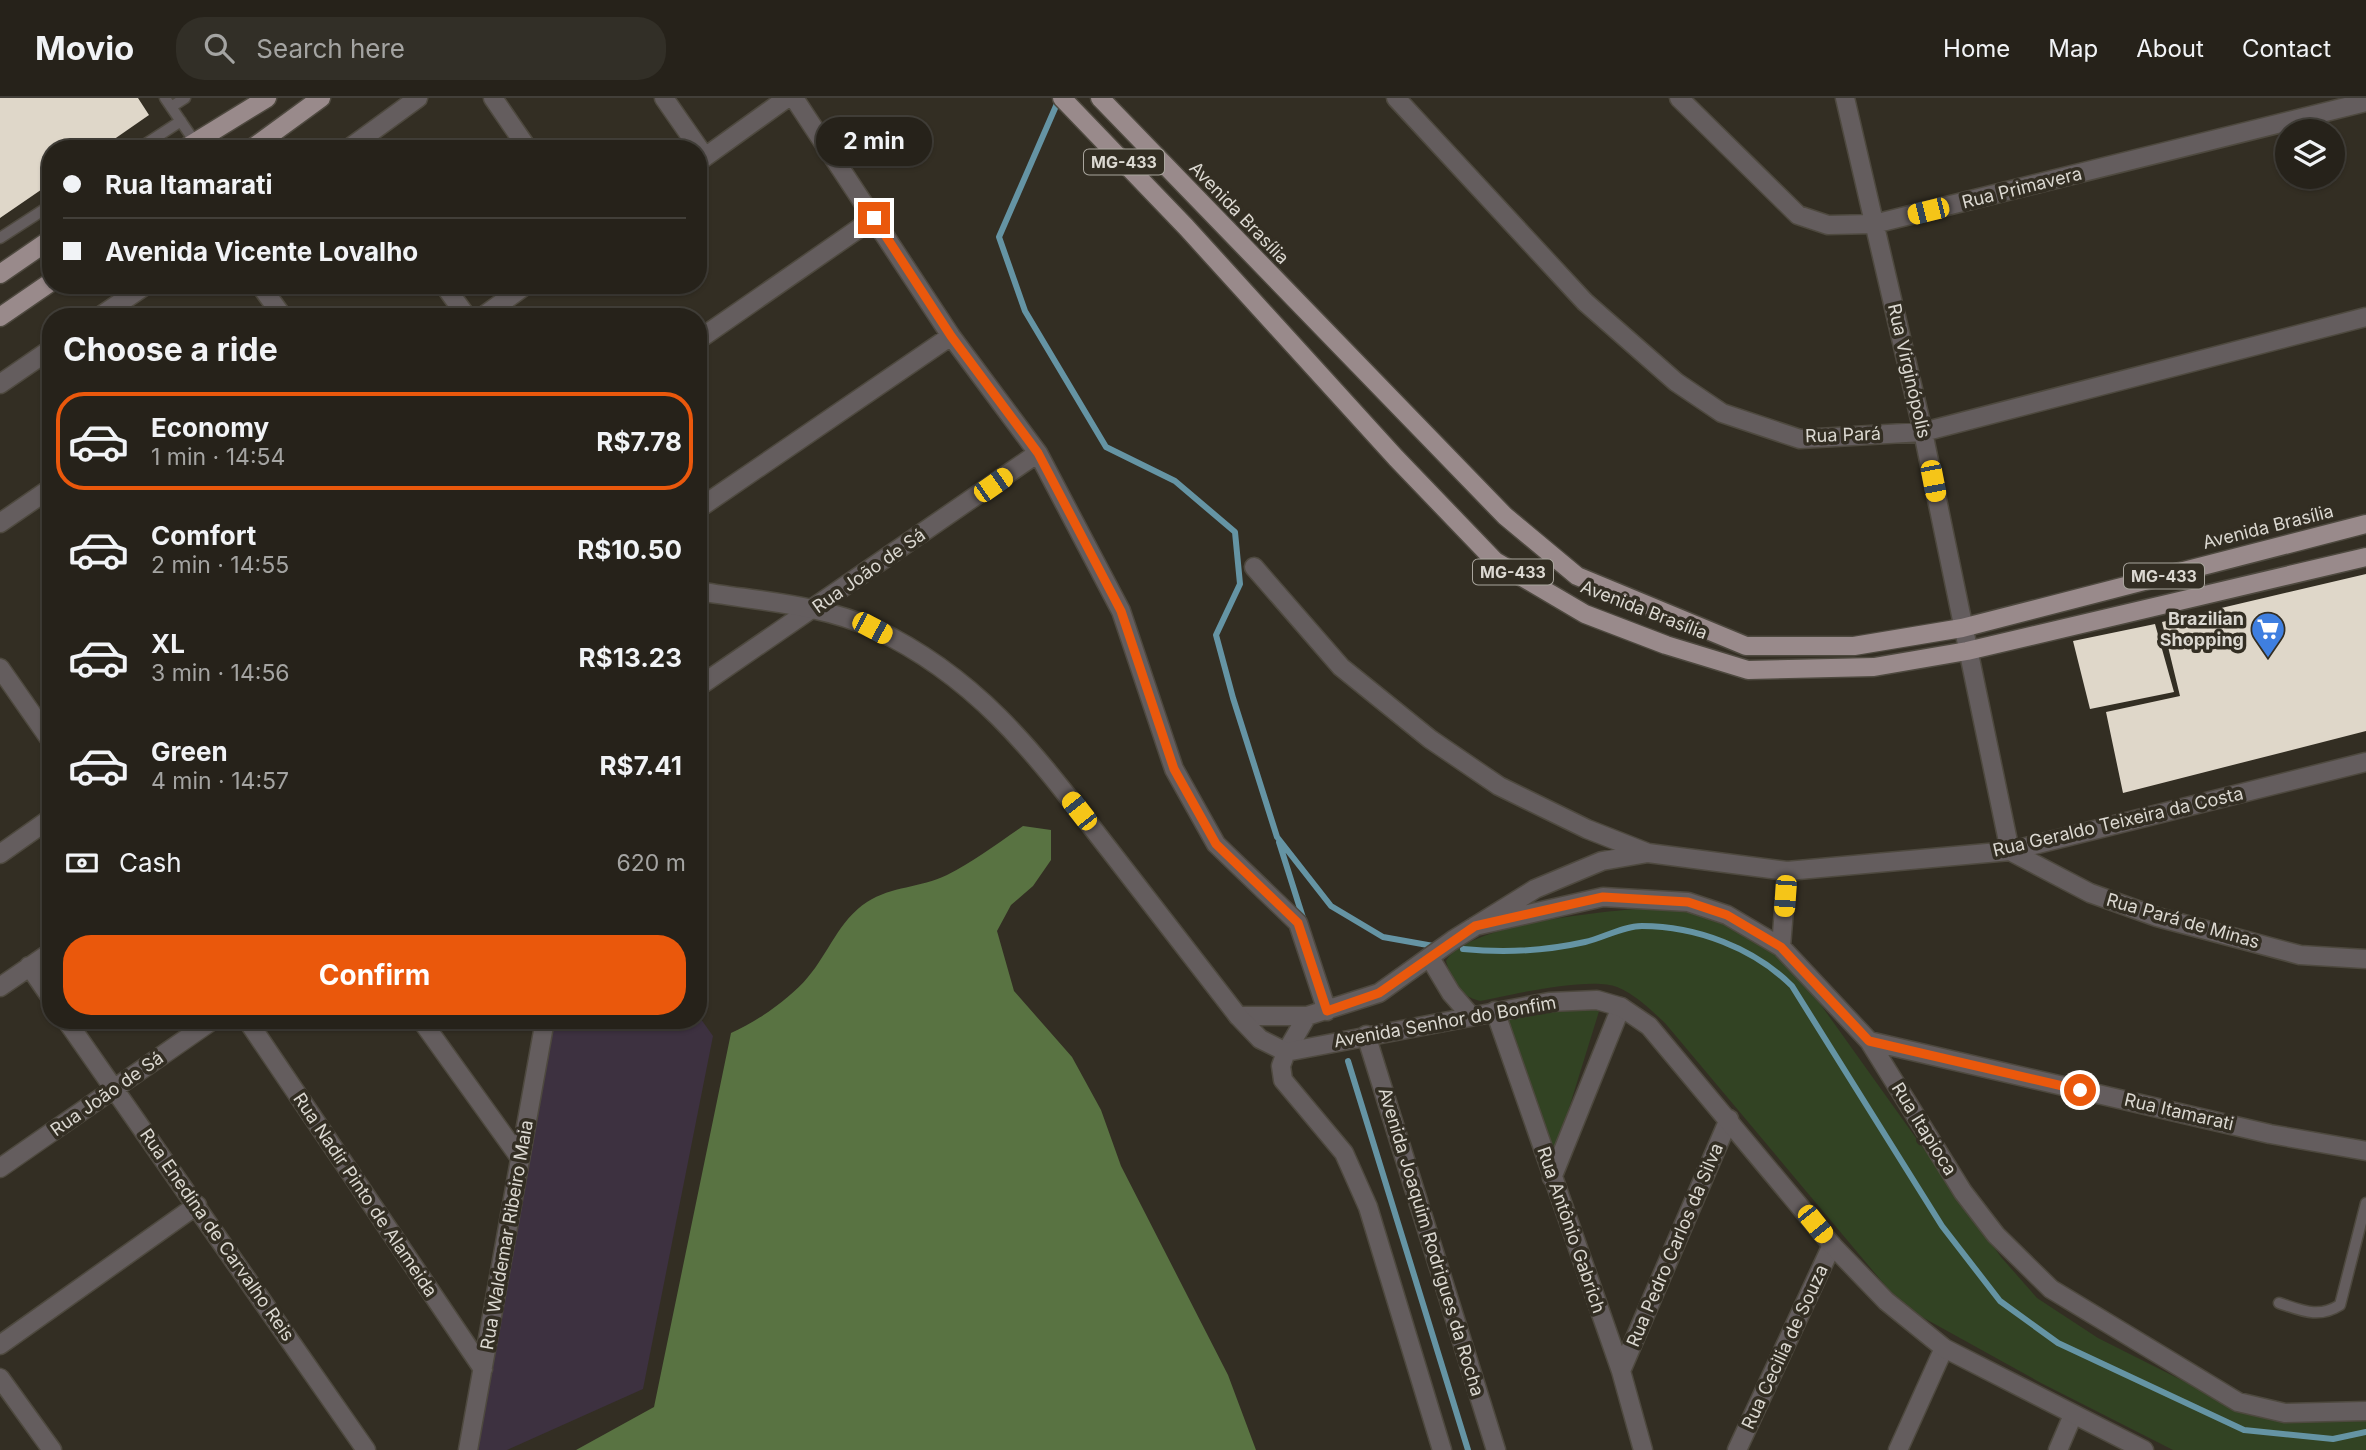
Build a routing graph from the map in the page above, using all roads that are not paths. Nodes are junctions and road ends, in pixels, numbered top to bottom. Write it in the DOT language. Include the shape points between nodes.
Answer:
graph roads {
  1 [pos="165,98"];
  2 [pos="185,98"];
  3 [pos="267,98"];
  4 [pos="321,98"];
  5 [pos="418,98"];
  6 [pos="493,98"];
  7 [pos="663,98"];
  8 [pos="787,98"];
  9 [pos="794,98"];
  10 [pos="1062,98"];
  11 [pos="1100,98"];
  12 [pos="1396,98"];
  13 [pos="1679,98"];
  14 [pos="1844,98"];
  15 [pos="2366,102"];
  16 [pos="172,107"];
  17 [pos="181,121"];
  18 [pos="152,140"];
  19 [pos="187,140"];
  20 [pos="197,140"];
  21 [pos="263,140"];
  22 [pos="360,140"];
  23 [pos="522,140"];
  24 [pos="690,140"];
  25 [pos="707,155"];
  26 [pos="42,211"];
  27 [pos="874,218"];
  28 [pos="1874,224"];
  29 [pos="0,238"];
  30 [pos="42,245"];
  31 [pos="42,252"];
  32 [pos="30,254"];
  33 [pos="0,274"];
  34 [pos="42,288"];
  35 [pos="133,294"];
  36 [pos="514,294"];
  37 [pos="112,308"];
  38 [pos="494,308"];
  39 [pos="0,317"];
  40 [pos="2366,317"];
  41 [pos="707,334"];
  42 [pos="951,336"];
  43 [pos="42,355"];
  44 [pos="0,384"];
  45 [pos="1923,432"];
  46 [pos="1038,453"];
  47 [pos="42,494"];
  48 [pos="707,503"];
  49 [pos="0,523"];
  50 [pos="2366,524"];
  51 [pos="2366,557"];
  52 [pos="1254,567"];
  53 [pos="707,592"];
  54 [pos="813,610"];
  55 [pos="1962,628"];
  56 [pos="1967,651"];
  57 [pos="0,668"];
  58 [pos="707,681"];
  59 [pos="42,728"];
  60 [pos="2366,762"];
  61 [pos="42,824"];
  62 [pos="2010,851"];
  63 [pos="1648,853"];
  64 [pos="0,854"];
  65 [pos="1787,871"];
  66 [pos="1475,926"];
  67 [pos="1781,947"];
  68 [pos="42,958"];
  69 [pos="1430,958"];
  70 [pos="2366,959"];
  71 [pos="29,967"];
  72 [pos="42,985"];
  73 [pos="0,986"];
  74 [pos="1621,1007"];
  75 [pos="1327,1011"];
  76 [pos="1495,1011"];
  77 [pos="1238,1016"];
  78 [pos="1307,1016"];
  79 [pos="1471,1016"];
  80 [pos="72,1029"];
  81 [pos="200,1029"];
  82 [pos="253,1029"];
  83 [pos="427,1029"];
  84 [pos="543,1029"];
  85 [pos="1366,1035"];
  86 [pos="1869,1041"];
  87 [pos="1286,1052"];
  88 [pos="115,1089"];
  89 [pos="1729,1119"];
  90 [pos="2366,1151"];
  91 [pos="520,1158"];
  92 [pos="0,1168"];
  93 [pos="1552,1178"];
  94 [pos="2366,1203"];
  95 [pos="197,1205"];
  96 [pos="1832,1245"];
  97 [pos="2279,1303"];
  98 [pos="0,1345"];
  99 [pos="1944,1348"];
  100 [pos="483,1369"];
  101 [pos="1621,1371"];
  102 [pos="0,1378"];
  103 [pos="2366,1411"];
  104 [pos="2073,1415"];
  105 [pos="363,1449"];
  106 [pos="52,1450"];
  107 [pos="468,1450"];
  108 [pos="1442,1450"];
  109 [pos="1496,1450"];
  110 [pos="1643,1450"];
  111 [pos="1738,1450"];
  112 [pos="1898,1450"];
  113 [pos="2057,1450"];
  114 [pos="2144,1450"];
  1 -- 16 [label="lane"];
  2 -- 16 [label="lane"];
  3 -- 20 [label="main road"];
  4 -- 21 [label="main road"];
  5 -- 22 [label="street"];
  6 -- 23 [label="street"];
  7 -- 24 [label="street"];
  8 -- 25 [label="street"];
  9 -- 27 [label="street"];
  10 -- 56 [label="main road, Avenida Brasília / MG-433" via="1495,561 1585,614 1748,670 1874,667"];
  11 -- 55 [label="main road, Avenida Brasília / MG-433" via="1505,516 1577,576 1746,646 1854,646"];
  12 -- 45 [label="street, Rua Pará" via="1585,302 1676,382 1722,413 1800,439"];
  13 -- 28 [label="street, Rua Primavera" via="1798,215 1828,225"];
  14 -- 28 [label="street, Rua Virginópolis"];
  15 -- 28 [label="street, Rua Primavera"];
  16 -- 17 [label="lane"];
  17 -- 18 [label="lane"];
  17 -- 19 [label="lane"];
  26 -- 29 [label="lane"];
  27 -- 41 [label="street"];
  27 -- 42 [label="street"];
  28 -- 45 [label="street, Rua Virginópolis"];
  30 -- 32 [label="main road"];
  31 -- 32 [label="street"];
  32 -- 33 [label="main road"];
  34 -- 39 [label="main road"];
  35 -- 37 [label="street"];
  36 -- 38 [label="street"];
  40 -- 45 [label="street, Rua Pará"];
  42 -- 46 [label="street"];
  42 -- 48 [label="street"];
  43 -- 44 [label="street"];
  45 -- 55 [label="street, Rua Virginópolis"];
  46 -- 54 [label="street, Rua João de Sá"];
  46 -- 75 [label="street" via="1121,611 1174,769 1216,844 1298,923"];
  47 -- 49 [label="street"];
  50 -- 55 [label="main road, Avenida Brasília / MG-433"];
  51 -- 56 [label="main road, Avenida Brasília / MG-433"];
  52 -- 63 [label="street, Rua Geraldo Teixeira da Costa" via="1341,667 1430,739 1499,786"];
  53 -- 54 [label="street"];
  54 -- 58 [label="street, Rua João de Sá"];
  54 -- 77 [label="street" via="872,628 932,660 995,710 1047,769"];
  55 -- 56 [label="street, Rua Virginópolis"];
  56 -- 62 [label="street, Rua Virginópolis"];
  57 -- 59 [label="street"];
  60 -- 62 [label="street, Rua Geraldo Teixeira da Costa"];
  61 -- 64 [label="street"];
  62 -- 65 [label="street, Rua Geraldo Teixeira da Costa"];
  62 -- 70 [label="street, Rua Pará de Minas" via="2090,893 2157,917 2300,955"];
  63 -- 65 [label="street, Rua Geraldo Teixeira da Costa"];
  63 -- 66 [label="street" via="1602,861 1546,884"];
  65 -- 67 [label="street"];
  66 -- 67 [label="street, Rua Itapioca" via="1603,897 1688,902 1727,915"];
  66 -- 69 [label="street"];
  67 -- 86 [label="street, Rua Itapioca"];
  68 -- 71 [label="street"];
  69 -- 75 [label="street" via="1379,993"];
  69 -- 79 [label="street"];
  71 -- 72 [label="street"];
  71 -- 73 [label="street"];
  74 -- 76 [label="street, Avenida Senhor do Bonfim" via="1597,1000"];
  74 -- 89 [label="street, Avenida Senhor do Bonfim" via="1649,1026"];
  74 -- 93 [label="street"];
  75 -- 78 [label="street"];
  76 -- 79 [label="street, Avenida Senhor do Bonfim"];
  76 -- 93 [label="street, Rua Antônio Gabrich"];
  77 -- 78 [label="street"];
  77 -- 87 [label="street" via="1260,1039"];
  78 -- 87 [label="street"];
  79 -- 85 [label="street, Avenida Senhor do Bonfim"];
  80 -- 88 [label="street, Rua Enedina de Carvalho Reis"];
  81 -- 88 [label="street, Rua João de Sá"];
  82 -- 100 [label="street, Rua Nadir Pinto de Alameida"];
  83 -- 91 [label="street"];
  84 -- 91 [label="street, Rua Waldemar Ribeiro Maia"];
  85 -- 87 [label="street, Avenida Senhor do Bonfim"];
  85 -- 109 [label="street, Avenida Joaquim Rodrigues da Rocha"];
  86 -- 90 [label="street, Rua Itamarati" via="2270,1134"];
  86 -- 103 [label="street, Rua Itapioca" via="1963,1192 1996,1235 2051,1289 2238,1402 2285,1413"];
  87 -- 108 [label="street" via="1283,1080 1344,1153 1368,1207"];
  88 -- 92 [label="street, Rua João de Sá"];
  88 -- 95 [label="street, Rua Enedina de Carvalho Reis"];
  89 -- 96 [label="street, Avenida Senhor do Bonfim"];
  89 -- 101 [label="street, Rua Pedro Carlos da Silva"];
  91 -- 100 [label="street, Rua Waldemar Ribeiro Maia"];
  93 -- 101 [label="street, Rua Antônio Gabrich"];
  94 -- 97 [label="lane" via="2340,1305 2313,1314"];
  95 -- 98 [label="street"];
  95 -- 105 [label="street, Rua Enedina de Carvalho Reis"];
  96 -- 99 [label="street, Avenida Senhor do Bonfim" via="1886,1301"];
  96 -- 111 [label="street, Rua Cecilia de Souza"];
  99 -- 104 [label="street, Avenida Senhor do Bonfim"];
  99 -- 112 [label="street"];
  100 -- 107 [label="street, Rua Waldemar Ribeiro Maia"];
  101 -- 110 [label="street, Rua Antônio Gabrich"];
  102 -- 106 [label="street"];
  104 -- 113 [label="street"];
  104 -- 114 [label="street, Avenida Senhor do Bonfim"];
}
